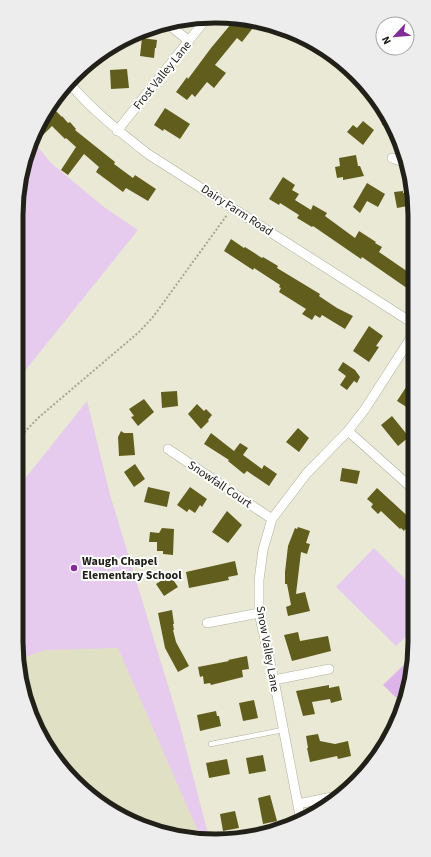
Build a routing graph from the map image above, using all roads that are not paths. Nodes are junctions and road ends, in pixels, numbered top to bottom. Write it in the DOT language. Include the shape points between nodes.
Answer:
graph roads {
  1 [pos="203,23"];
  2 [pos="173,28"];
  3 [pos="189,41"];
  4 [pos="73,87"];
  5 [pos="117,131"];
  6 [pos="392,158"];
  7 [pos="400,161"];
  8 [pos="408,320"];
  9 [pos="408,342"];
  10 [pos="348,431"];
  11 [pos="168,449"];
  12 [pos="408,485"];
  13 [pos="272,519"];
  14 [pos="259,613"];
  15 [pos="207,623"];
  16 [pos="329,669"];
  17 [pos="274,680"];
  18 [pos="283,730"];
  19 [pos="211,744"];
  20 [pos="327,798"];
  21 [pos="298,804"];
  22 [pos="300,814"];
  1 -- 3 [label="street, Frost Valley Lane"];
  2 -- 3 [label="street"];
  3 -- 5 [label="street, Frost Valley Lane"];
  4 -- 5 [label="street, Dairy Farm Road"];
  5 -- 8 [label="street, Dairy Farm Road" via="148,154"];
  6 -- 7 [label="street"];
  9 -- 10 [label="street, Snow Valley Lane"];
  10 -- 12 [label="street"];
  10 -- 13 [label="street, Snow Valley Lane" via="307,473"];
  11 -- 13 [label="street, Snowfall Court"];
  13 -- 14 [label="street, Snow Valley Lane" via="263,550 259,580"];
  14 -- 15 [label="street"];
  14 -- 17 [label="street, Snow Valley Lane"];
  16 -- 17 [label="street"];
  17 -- 18 [label="street, Snow Valley Lane"];
  18 -- 19 [label="lane"];
  18 -- 21 [label="street, Snow Valley Lane"];
  20 -- 21 [label="street"];
  21 -- 22 [label="street, Snow Valley Lane"];
}
